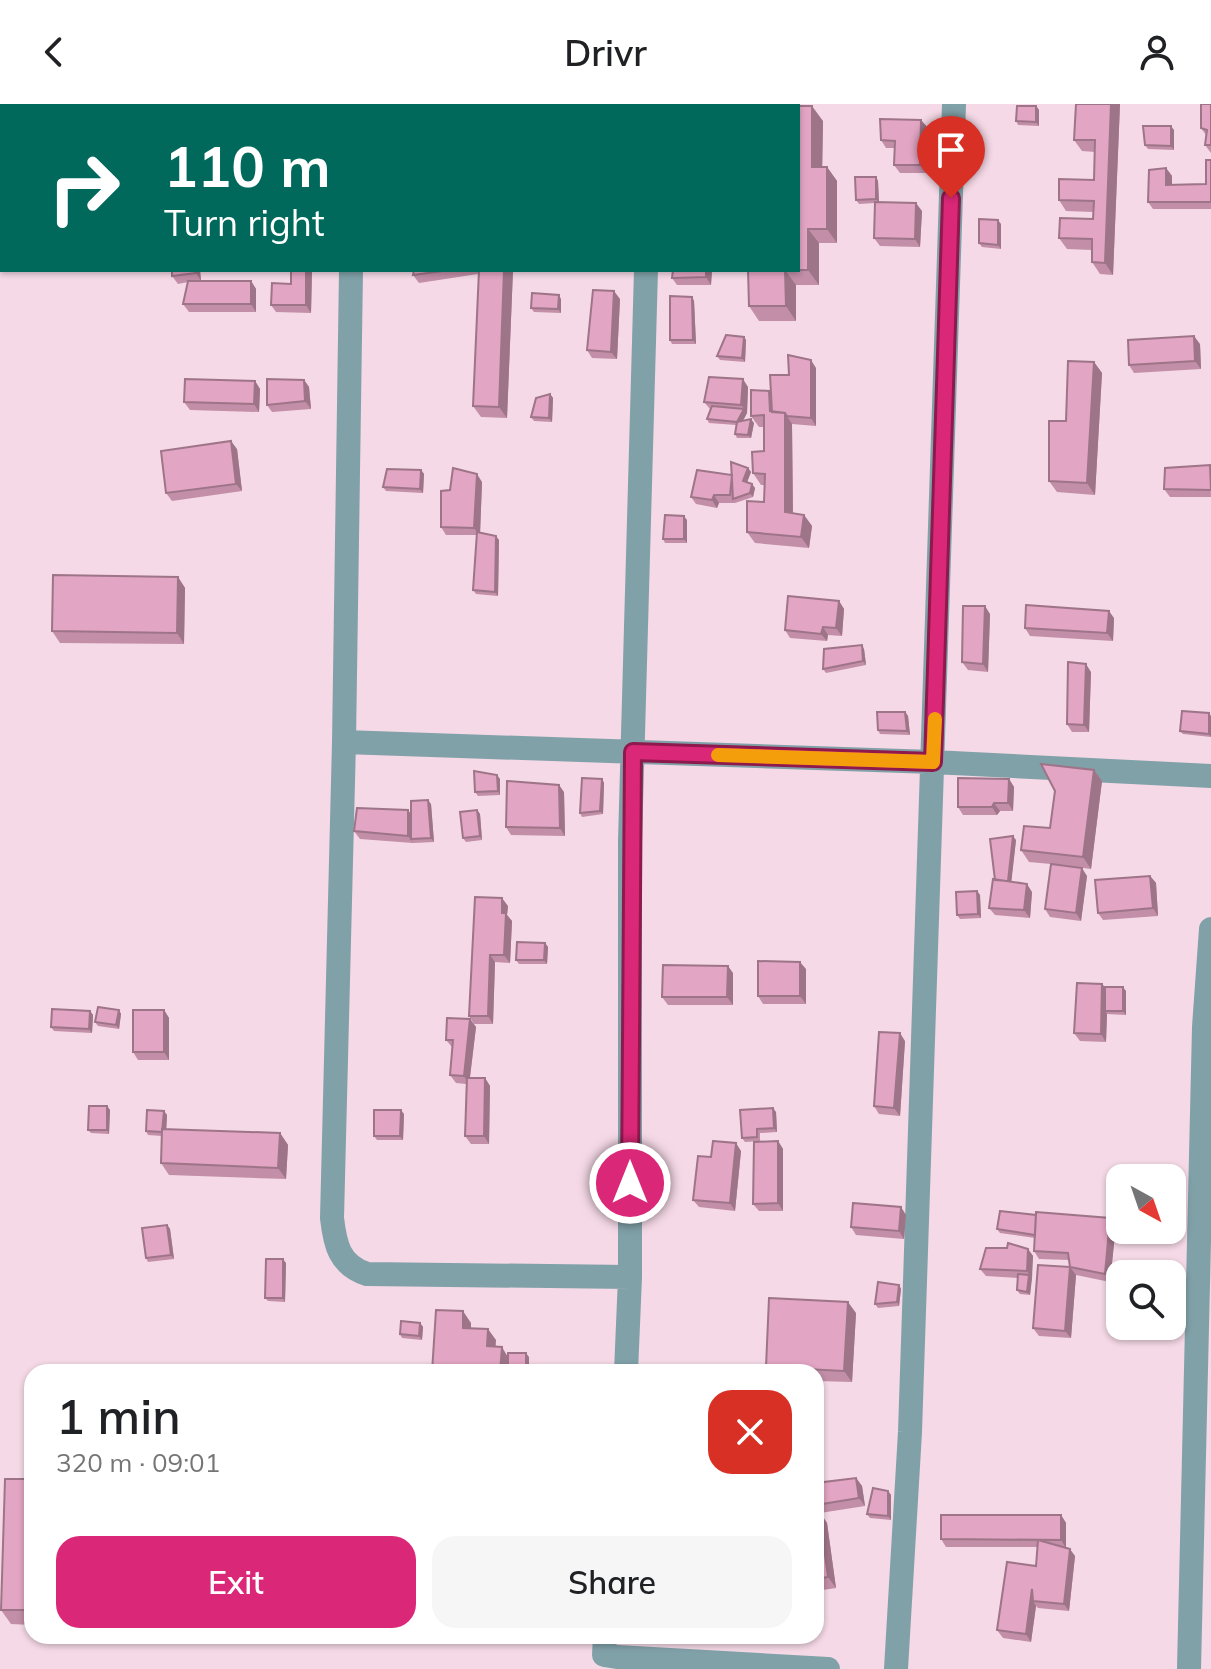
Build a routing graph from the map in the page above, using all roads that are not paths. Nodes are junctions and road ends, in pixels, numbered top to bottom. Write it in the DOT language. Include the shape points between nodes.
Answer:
graph roads {
  1 [pos="954,104"];
  2 [pos="351,272"];
  3 [pos="646,272"];
  4 [pos="344,742"];
  5 [pos="633,752"];
  6 [pos="933,762"];
  7 [pos="1211,776"];
  8 [pos="1211,929"];
  9 [pos="630,1277"];
  10 [pos="626,1364"];
  11 [pos="599,1653"];
  12 [pos="828,1669"];
  13 [pos="896,1669"];
  14 [pos="1189,1669"];
  1 -- 6 [label="street"];
  2 -- 4 [label="street"];
  3 -- 5 [label="street"];
  4 -- 5 [label="street"];
  4 -- 9 [label="street" via="332,1218 338,1250 350,1267 367,1274"];
  5 -- 6 [label="street"];
  5 -- 9 [label="street"];
  6 -- 7 [label="street"];
  6 -- 13 [label="street" via="910,1432"];
  8 -- 14 [label="street" via="1204,1027"];
  9 -- 10 [label="street"];
  11 -- 12 [label="street"];
}
